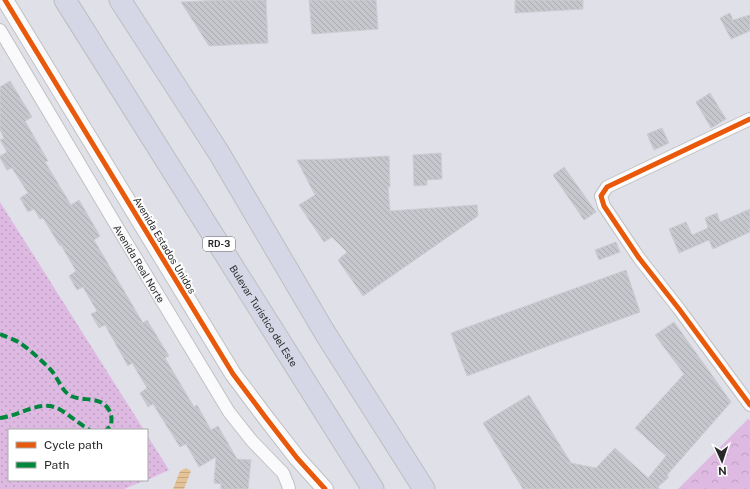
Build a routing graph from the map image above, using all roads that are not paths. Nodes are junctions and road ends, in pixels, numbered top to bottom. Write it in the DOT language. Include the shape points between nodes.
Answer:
graph roads {
  1 [pos="5,0"];
  2 [pos="65,0"];
  3 [pos="120,0"];
  4 [pos="0,30"];
  5 [pos="750,119"];
  6 [pos="750,405"];
  7 [pos="289,489"];
  8 [pos="324,489"];
  9 [pos="373,489"];
  10 [pos="424,489"];
  1 -- 8 [label="street, Avenida Estados Unidos" via="233,374"];
  2 -- 9 [label="highway, Bulevar Turístico del Este / RD-3"];
  3 -- 10 [label="highway" via="220,153 325,332"];
  4 -- 7 [label="street, Avenida Real Norte" via="229,412 252,441 283,473"];
  5 -- 6 [label="street" via="607,187 601,196 604,206 639,258"];
}
